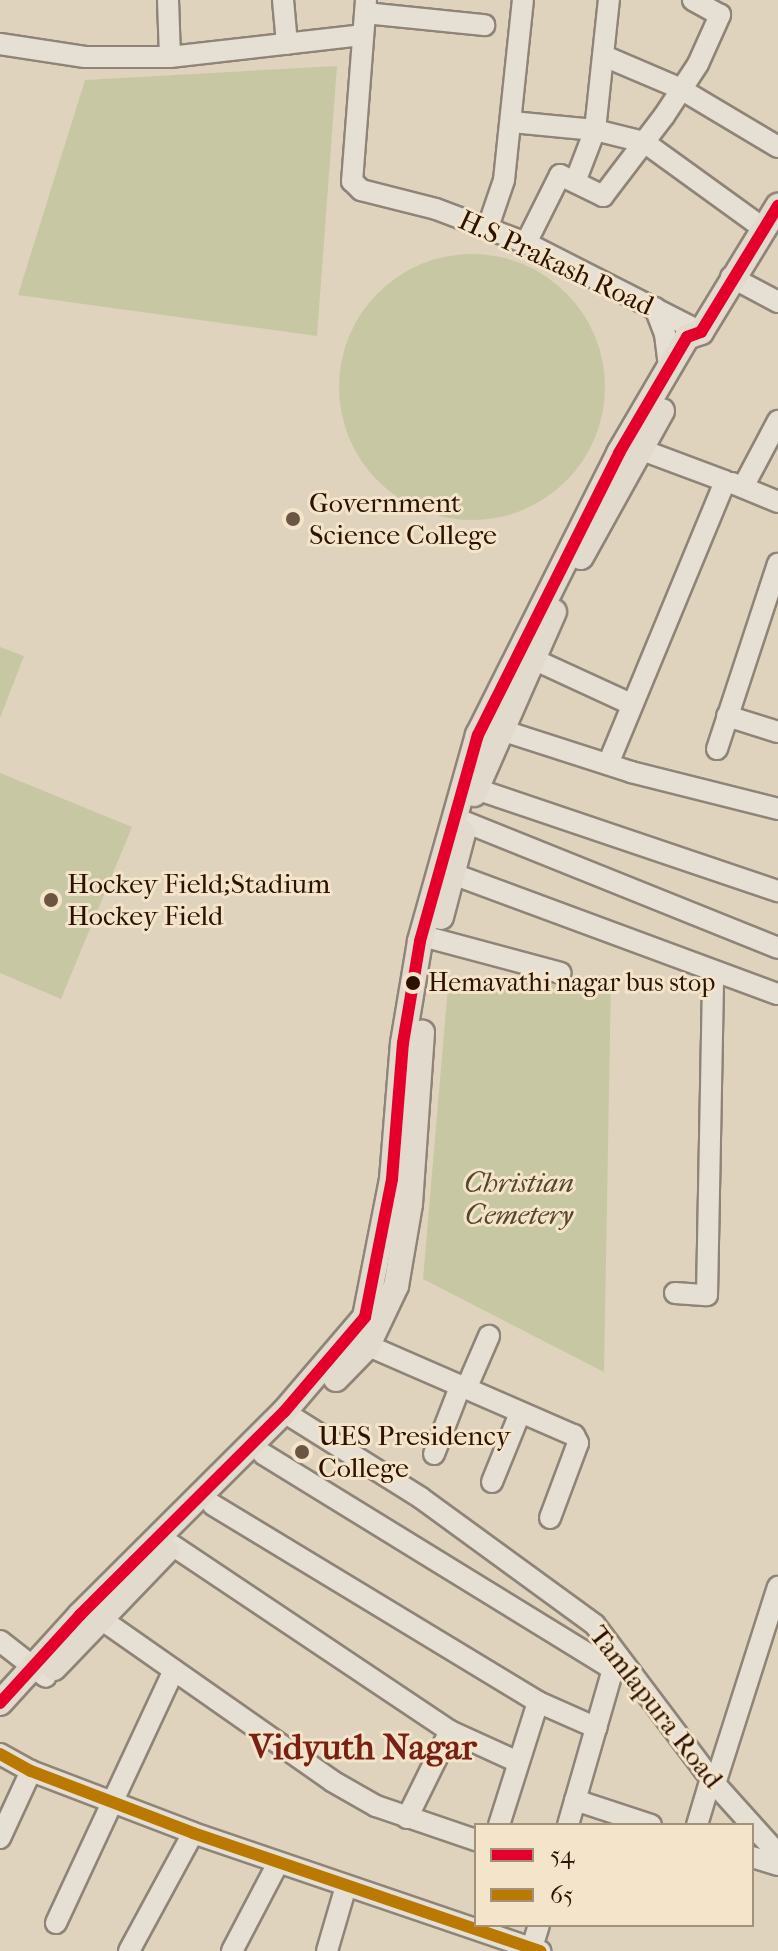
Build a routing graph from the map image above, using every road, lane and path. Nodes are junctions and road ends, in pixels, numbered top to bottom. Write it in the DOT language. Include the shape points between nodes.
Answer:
graph roads {
  1 [pos="168,0"];
  2 [pos="283,0"];
  3 [pos="523,0"];
  4 [pos="609,0"];
  5 [pos="693,0"];
  6 [pos="365,7"];
  7 [pos="723,8"];
  8 [pos="484,25"];
  9 [pos="362,35"];
  10 [pos="0,44"];
  11 [pos="287,44"];
  12 [pos="604,56"];
  13 [pos="170,57"];
  14 [pos="679,88"];
  15 [pos="512,122"];
  16 [pos="595,130"];
  17 [pos="644,142"];
  18 [pos="778,147"];
  19 [pos="575,182"];
  20 [pos="778,206"];
  21 [pos="488,227"];
  22 [pos="763,228"];
  23 [pos="526,243"];
  24 [pos="731,277"];
  25 [pos="778,302"];
  26 [pos="655,308"];
  27 [pos="701,332"];
  28 [pos="669,368"];
  29 [pos="778,421"];
  30 [pos="633,446"];
  31 [pos="734,484"];
  32 [pos="778,502"];
  33 [pos="778,564"];
  34 [pos="533,659"];
  35 [pos="631,704"];
  36 [pos="727,716"];
  37 [pos="501,730"];
  38 [pos="778,732"];
  39 [pos="717,749"];
  40 [pos="608,764"];
  41 [pos="476,789"];
  42 [pos="778,809"];
  43 [pos="465,822"];
  44 [pos="453,874"];
  45 [pos="778,891"];
  46 [pos="434,939"];
  47 [pos="778,948"];
  48 [pos="713,971"];
  49 [pos="561,973"];
  50 [pos="778,994"];
  51 [pos="675,1293"];
  52 [pos="489,1336"];
  53 [pos="359,1343"];
  54 [pos="463,1388"];
  55 [pos="520,1413"];
  56 [pos="290,1416"];
  57 [pos="263,1454"];
  58 [pos="434,1454"];
  59 [pos="492,1482"];
  60 [pos="213,1505"];
  61 [pos="550,1518"];
  62 [pos="172,1545"];
  63 [pos="778,1587"];
  64 [pos="101,1619"];
  65 [pos="0,1641"];
  66 [pos="617,1666"];
  67 [pos="174,1670"];
  68 [pos="40,1672"];
  69 [pos="538,1702"];
  70 [pos="0,1703"];
  71 [pos="0,1725"];
  72 [pos="597,1728"];
  73 [pos="450,1731"];
  74 [pos="0,1754"];
  75 [pos="518,1762"];
  76 [pos="31,1771"];
  77 [pos="713,1781"];
  78 [pos="575,1800"];
  79 [pos="111,1803"];
  80 [pos="407,1818"];
  81 [pos="500,1823"];
  82 [pos="569,1823"];
  83 [pos="645,1823"];
  84 [pos="698,1823"];
  85 [pos="753,1823"];
  86 [pos="754,1824"];
  87 [pos="193,1833"];
  88 [pos="0,1838"];
  89 [pos="474,1839"];
  90 [pos="777,1848"];
  91 [pos="754,1856"];
  92 [pos="278,1863"];
  93 [pos="346,1886"];
  94 [pos="474,1916"];
  95 [pos="56,1923"];
  96 [pos="493,1927"];
  97 [pos="539,1927"];
  98 [pos="534,1950"];
  99 [pos="129,1951"];
  100 [pos="232,1951"];
  101 [pos="327,1951"];
  1 -- 13 [label="street"];
  2 -- 11 [label="street"];
  3 -- 15 [label="street"];
  4 -- 12 [label="street"];
  5 -- 7 [label="street"];
  6 -- 8 [label="street"];
  6 -- 9 [label="street"];
  7 -- 14 [label="street" via="698,64"];
  9 -- 11 [label="street"];
  9 -- 21 [label="street, H.S Prakash Road" via="352,181 361,190"];
  10 -- 13 [label="street" via="85,57"];
  11 -- 13 [label="street"];
  12 -- 14 [label="street"];
  12 -- 16 [label="street"];
  14 -- 17 [label="street"];
  14 -- 18 [label="street"];
  15 -- 16 [label="street"];
  15 -- 21 [label="street" via="504,180"];
  16 -- 17 [label="street"];
  16 -- 19 [label="street"];
  17 -- 19 [label="street" via="603,196"];
  17 -- 22 [label="street"];
  19 -- 23 [label="street" via="560,175"];
  20 -- 22 [label="main road"];
  21 -- 23 [label="street, H.S Prakash Road"];
  22 -- 24 [label="main road"];
  23 -- 26 [label="street, H.S Prakash Road"];
  24 -- 25 [label="street"];
  24 -- 27 [label="main road"];
  26 -- 27 [label="street, H.S Prakash Road"];
  26 -- 28 [label="street"];
  27 -- 28 [label="main road" via="687,337"];
  27 -- 30 [label="main road" via="703,345"];
  28 -- 30 [label="main road"];
  29 -- 31 [label="street"];
  30 -- 31 [label="street"];
  30 -- 34 [label="main road"];
  30 -- 53 [label="main road" via="485,718 457,798 420,941 372,1301"];
  31 -- 32 [label="street"];
  31 -- 35 [label="street"];
  33 -- 36 [label="street"];
  34 -- 35 [label="street"];
  34 -- 37 [label="main road"];
  35 -- 40 [label="street"];
  36 -- 38 [label="street"];
  36 -- 39 [label="street"];
  37 -- 40 [label="street"];
  37 -- 41 [label="main road"];
  40 -- 42 [label="street"];
  41 -- 43 [label="main road"];
  41 -- 45 [label="street"];
  43 -- 44 [label="main road"];
  43 -- 47 [label="street"];
  44 -- 46 [label="main road"];
  44 -- 48 [label="street"];
  46 -- 49 [label="street"];
  46 -- 53 [label="main road" via="396,1286"];
  48 -- 50 [label="street"];
  48 -- 51 [label="street" via="707,1295"];
  52 -- 54 [label="street"];
  53 -- 54 [label="street"];
  53 -- 56 [label="main road"];
  54 -- 55 [label="street"];
  54 -- 58 [label="street"];
  55 -- 59 [label="street"];
  55 -- 61 [label="street" via="578,1439"];
  56 -- 57 [label="main road"];
  56 -- 66 [label="street, Tamlapura Road" via="421,1498 595,1625"];
  56 -- 68 [label="main road" via="80,1615"];
  57 -- 60 [label="main road"];
  57 -- 66 [label="street"];
  60 -- 62 [label="main road"];
  60 -- 69 [label="street"];
  62 -- 64 [label="main road"];
  62 -- 73 [label="street"];
  63 -- 77 [label="street"];
  64 -- 67 [label="street"];
  64 -- 68 [label="main road"];
  65 -- 68 [label="street"];
  66 -- 72 [label="street"];
  66 -- 77 [label="street, Tamlapura Road"];
  67 -- 79 [label="street"];
  67 -- 80 [label="street" via="332,1781"];
  68 -- 70 [label="main road"];
  68 -- 71 [label="main road"];
  69 -- 72 [label="street"];
  69 -- 75 [label="street"];
  72 -- 78 [label="street"];
  73 -- 75 [label="street"];
  73 -- 80 [label="street"];
  74 -- 76 [label="street"];
  75 -- 81 [label="street"];
  76 -- 79 [label="street"];
  76 -- 88 [label="street"];
  77 -- 84 [label="street"];
  77 -- 85 [label="street, Tamlapura Road"];
  78 -- 82 [label="street"];
  78 -- 83 [label="street"];
  79 -- 87 [label="street"];
  79 -- 95 [label="street"];
  80 -- 89 [label="street"];
  86 -- 90 [label="street, Tamlapura Road"];
  87 -- 92 [label="street"];
  87 -- 99 [label="street"];
  90 -- 91 [label="street"];
  92 -- 93 [label="street"];
  92 -- 100 [label="street"];
  93 -- 94 [label="street"];
  93 -- 101 [label="street"];
  96 -- 98 [label="street"];
  97 -- 98 [label="street"];
}
